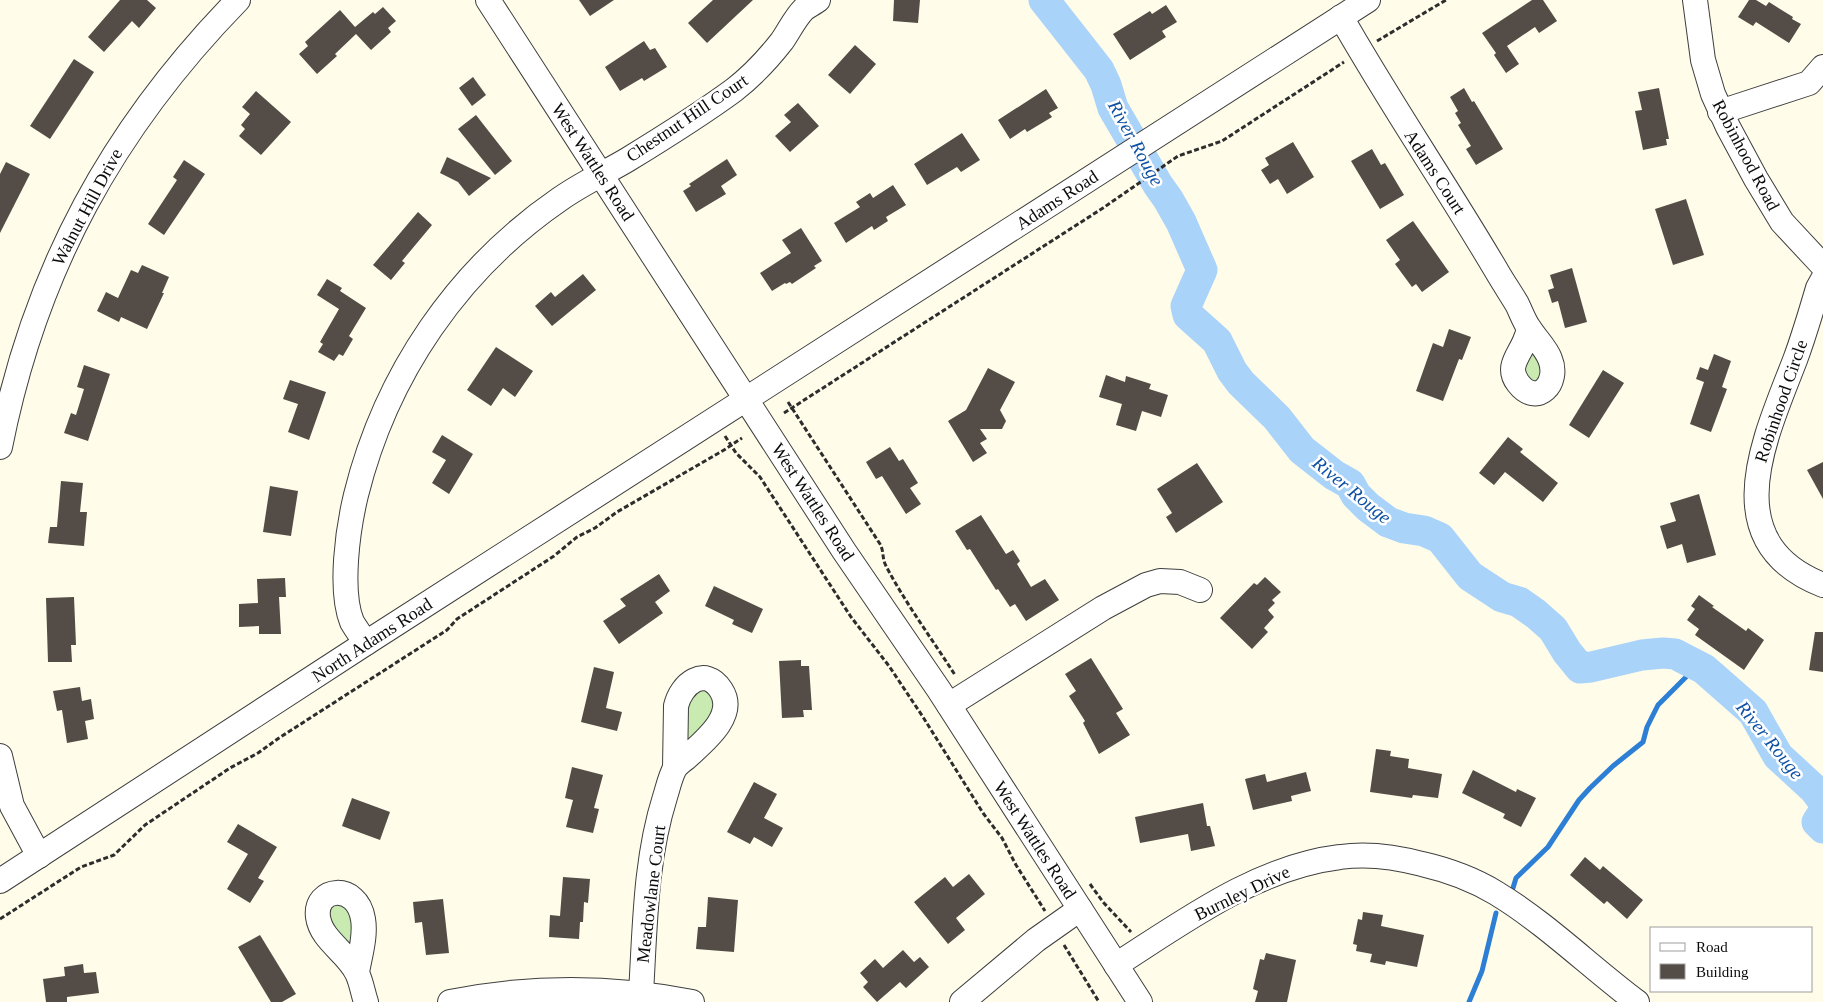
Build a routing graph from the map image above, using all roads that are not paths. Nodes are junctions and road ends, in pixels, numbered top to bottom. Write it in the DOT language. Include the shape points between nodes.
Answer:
graph roads {
  1 [pos="238,0"];
  2 [pos="488,0"];
  3 [pos="1368,0"];
  4 [pos="1695,0"];
  5 [pos="808,3"];
  6 [pos="1341,17"];
  7 [pos="1818,79"];
  8 [pos="1720,112"];
  9 [pos="601,174"];
  10 [pos="1823,266"];
  11 [pos="1823,279"];
  12 [pos="1528,327"];
  13 [pos="746,400"];
  14 [pos="0,447"];
  15 [pos="1823,585"];
  16 [pos="1200,590"];
  17 [pos="366,644"];
  18 [pos="949,705"];
  19 [pos="0,756"];
  20 [pos="675,768"];
  21 [pos="39,856"];
  22 [pos="0,881"];
  23 [pos="1080,909"];
  24 [pos="1116,964"];
  25 [pos="357,972"];
  26 [pos="641,993"];
  27 [pos="366,1002"];
  28 [pos="450,1002"];
  29 [pos="692,1002"];
  30 [pos="962,1002"];
  31 [pos="1140,1002"];
  32 [pos="1637,1002"];
  1 -- 14 [label="street, Walnut Hill Drive" via="194,46 150,101 105,168 82,210 37,310 8,407"];
  2 -- 9 [label="street, West Wattles Road"];
  3 -- 6 [label="street, Adams Road"];
  4 -- 8 [label="street, Robinhood Road" via="1703,60"];
  5 -- 9 [label="street, Chestnut Hill Court" via="769,57 736,89"];
  6 -- 12 [label="street, Adams Court" via="1481,244"];
  6 -- 13 [label="street, Adams Road"];
  7 -- 8 [label="street"];
  8 -- 10 [label="street, Robinhood Road" via="1771,206"];
  9 -- 13 [label="street, West Wattles Road"];
  9 -- 17 [label="street, Chestnut Hill Court" via="540,213 485,262 441,313 398,382 379,423 363,472 347,553 346,585 352,622"];
  11 -- 15 [label="street, Robinhood Circle" via="1765,439 1756,496 1758,514 1769,543 1800,573"];
  13 -- 17 [label="street, North Adams Road"];
  13 -- 18 [label="street, West Wattles Road"];
  16 -- 18 [label="street" via="1180,582 1160,581 1146,585 1103,608"];
  17 -- 21 [label="street, North Adams Road"];
  18 -- 23 [label="street, West Wattles Road"];
  19 -- 21 [label="street" via="12,806"];
  20 -- 26 [label="street, Meadowlane Court" via="652,850"];
  21 -- 22 [label="street, North Adams Road"];
  23 -- 24 [label="street, West Wattles Road"];
  23 -- 30 [label="street" via="1036,940"];
  24 -- 31 [label="street, West Wattles Road"];
  24 -- 32 [label="street, Burnley Drive" via="1193,916 1277,872 1341,856 1372,856 1437,868 1465,877 1494,892 1537,921"];
  25 -- 27 [label="street"];
  26 -- 28 [label="street" via="556,990 505,993"];
  26 -- 29 [label="street"];
}
